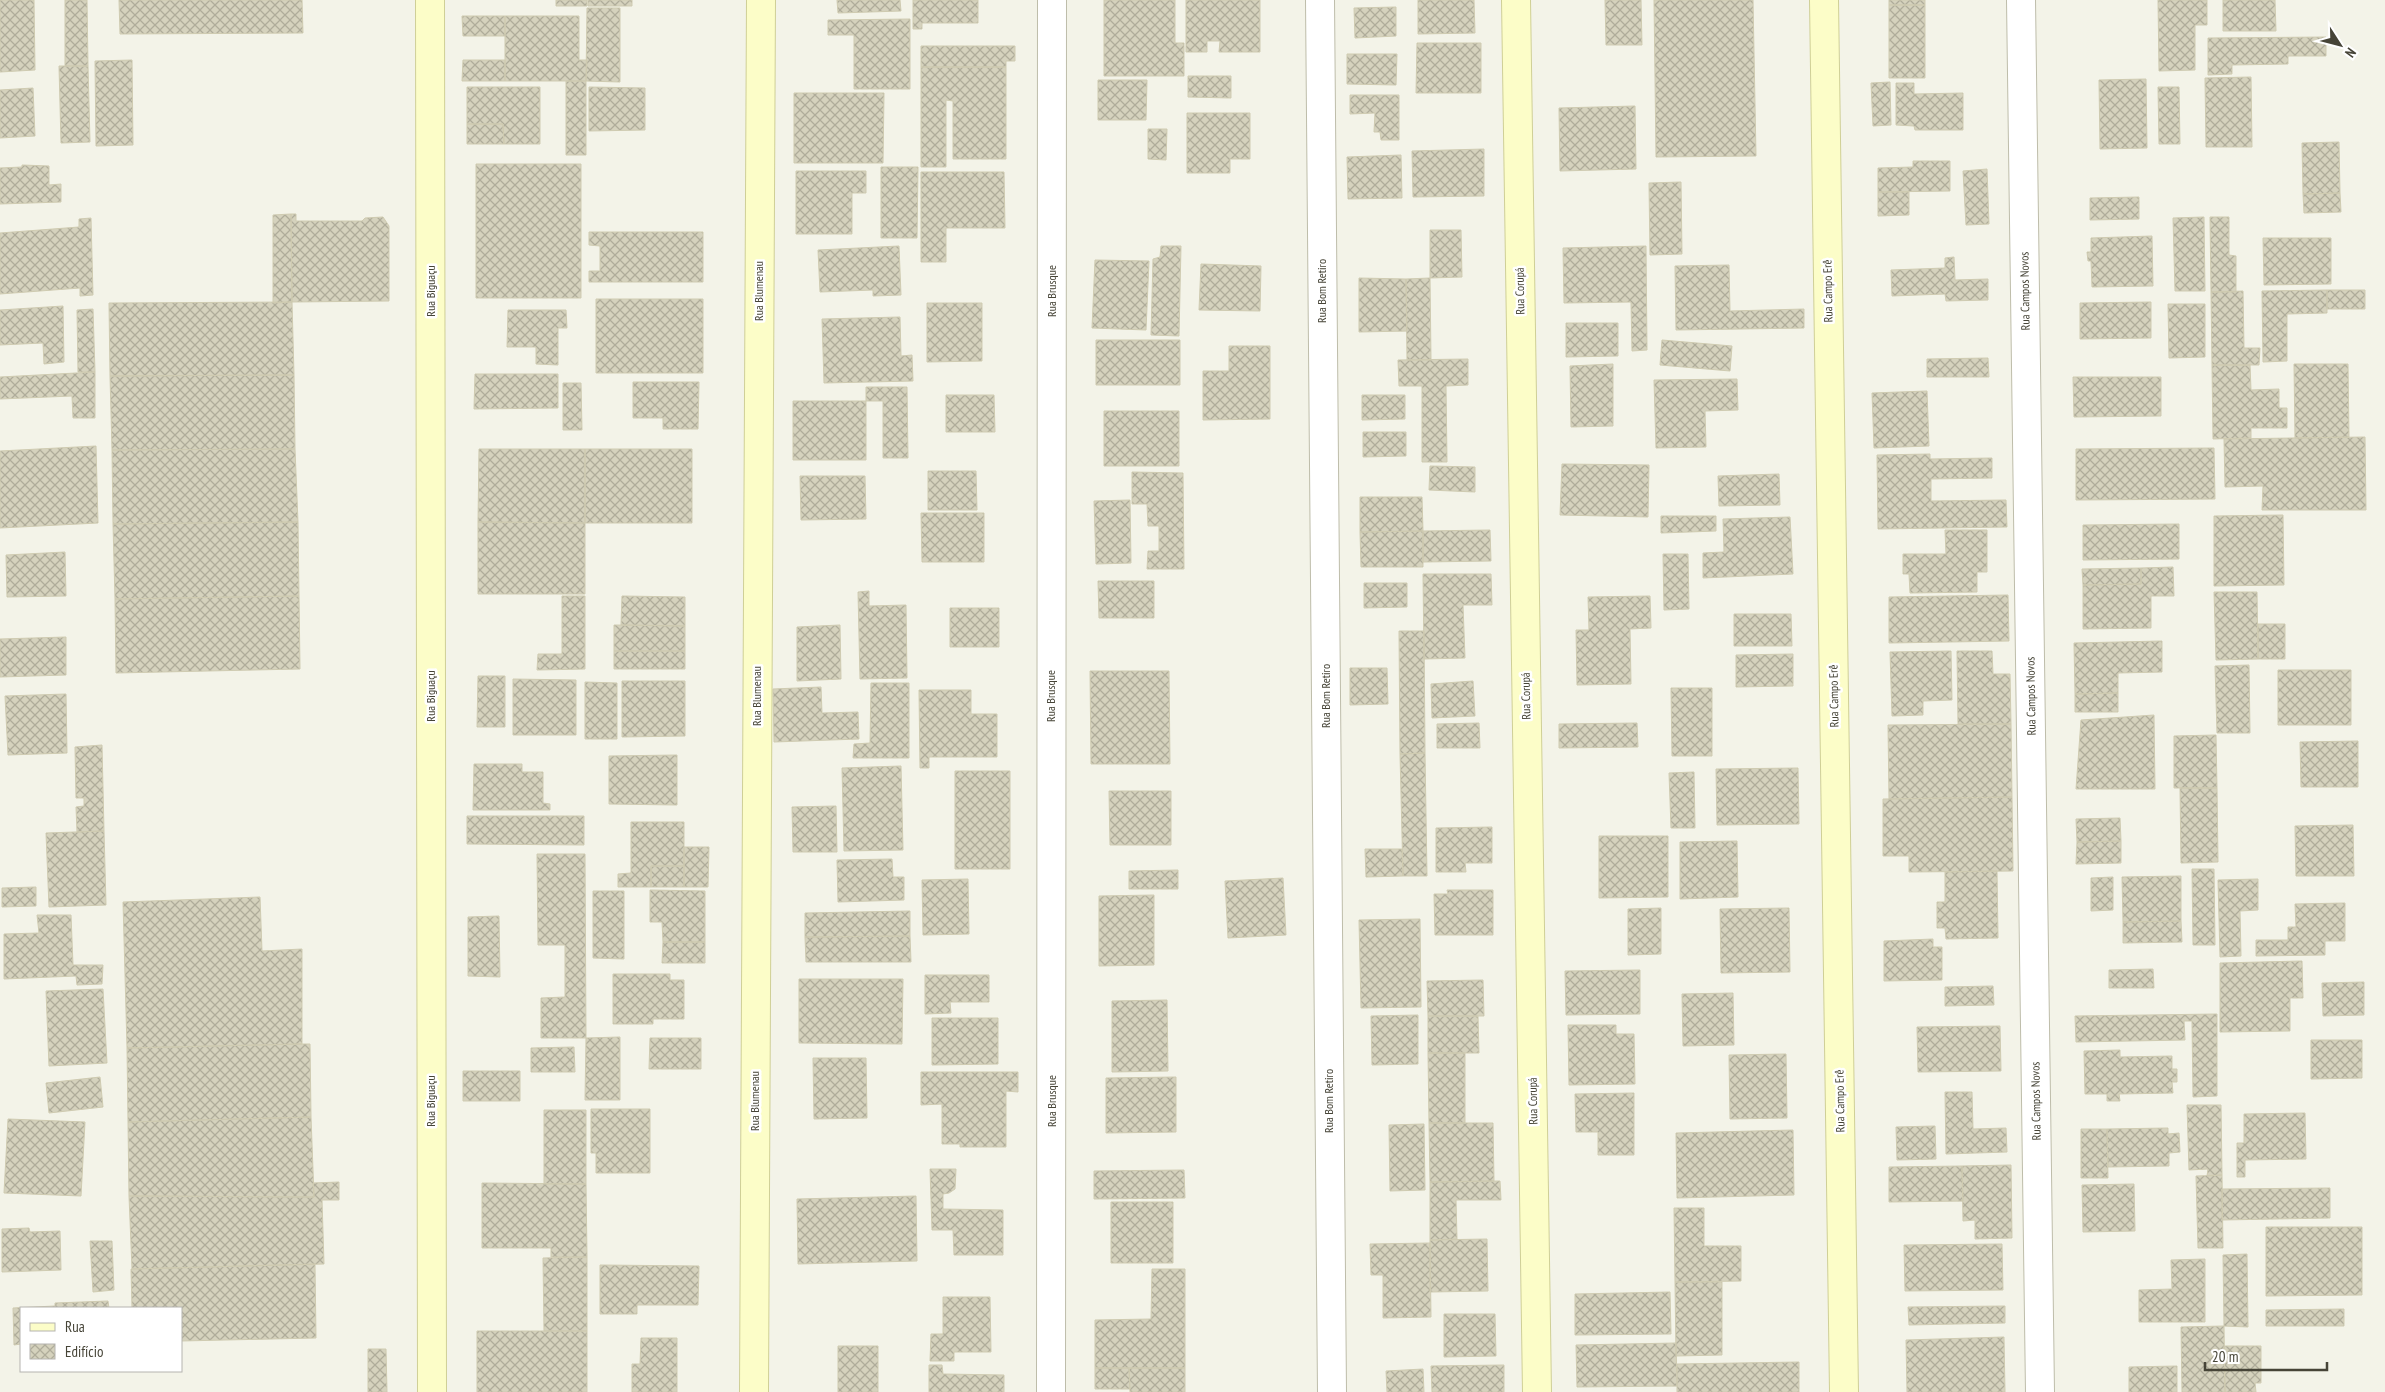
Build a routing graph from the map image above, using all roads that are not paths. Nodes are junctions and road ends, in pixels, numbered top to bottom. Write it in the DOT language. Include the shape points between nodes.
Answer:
graph roads {
  1 [pos="430,0"];
  2 [pos="761,0"];
  3 [pos="1052,0"];
  4 [pos="1320,0"];
  5 [pos="1516,0"];
  6 [pos="1824,0"];
  7 [pos="2021,0"];
  8 [pos="432,1392"];
  9 [pos="754,1392"];
  10 [pos="1051,1392"];
  11 [pos="1332,1392"];
  12 [pos="1537,1392"];
  13 [pos="1844,1392"];
  14 [pos="2040,1392"];
  1 -- 8 [label="street, Rua Biguaçu"];
  2 -- 9 [label="street, Rua Blumenau"];
  3 -- 10 [label="street, Rua Brusque"];
  4 -- 11 [label="street, Rua Bom Retiro"];
  5 -- 12 [label="street, Rua Corupá"];
  6 -- 13 [label="street, Rua Campo Erê"];
  7 -- 14 [label="street, Rua Campos Novos"];
}
